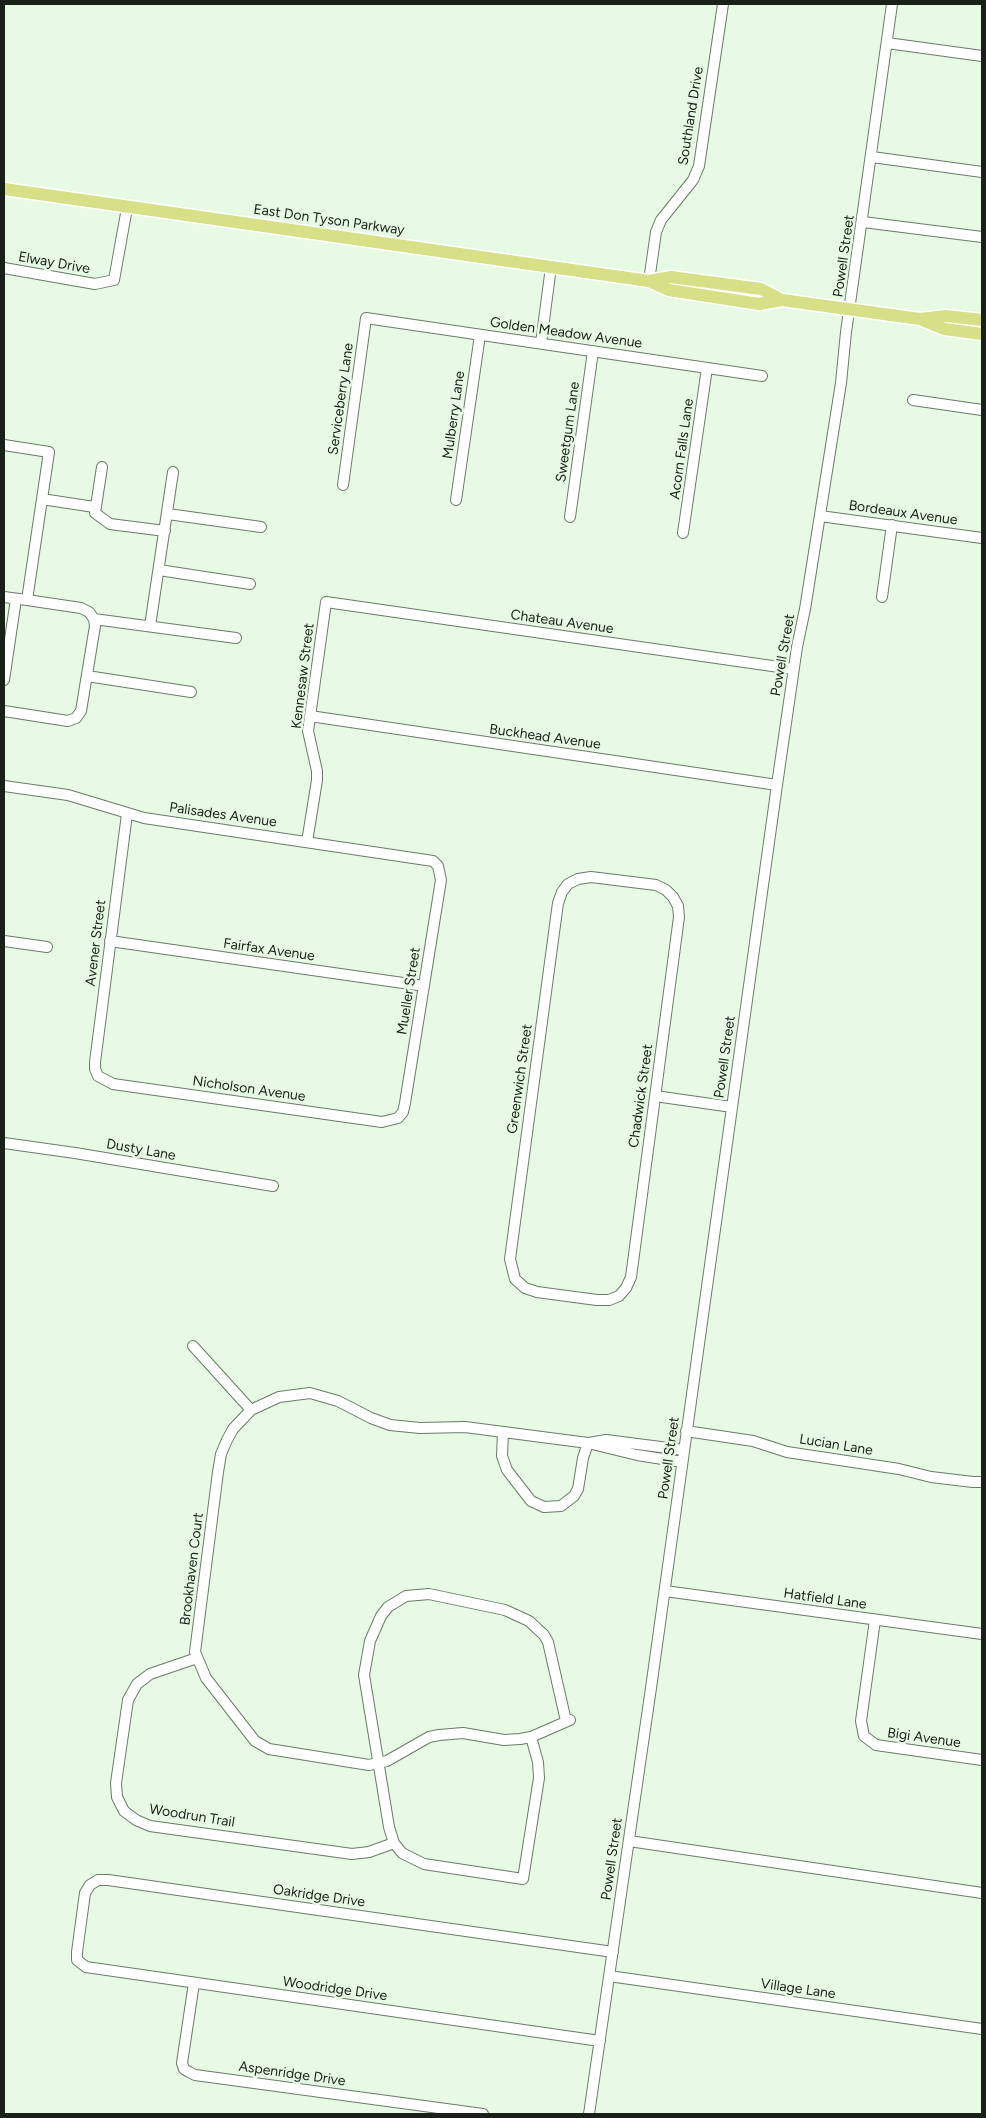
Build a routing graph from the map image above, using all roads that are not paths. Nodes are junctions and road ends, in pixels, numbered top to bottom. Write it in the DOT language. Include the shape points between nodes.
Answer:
graph roads {
  1 [pos="722,4"];
  2 [pos="892,4"];
  3 [pos="887,43"];
  4 [pos="982,56"];
  5 [pos="872,157"];
  6 [pos="982,172"];
  7 [pos="4,189"];
  8 [pos="127,208"];
  9 [pos="863,222"];
  10 [pos="982,237"];
  11 [pos="551,267"];
  12 [pos="4,268"];
  13 [pos="650,281"];
  14 [pos="849,310"];
  15 [pos="366,318"];
  16 [pos="920,319"];
  17 [pos="982,320"];
  18 [pos="982,334"];
  19 [pos="480,335"];
  20 [pos="541,344"];
  21 [pos="593,351"];
  22 [pos="707,368"];
  23 [pos="762,376"];
  24 [pos="913,400"];
  25 [pos="982,410"];
  26 [pos="4,446"];
  27 [pos="102,467"];
  28 [pos="173,472"];
  29 [pos="343,485"];
  30 [pos="42,499"];
  31 [pos="456,500"];
  32 [pos="94,507"];
  33 [pos="168,514"];
  34 [pos="820,516"];
  35 [pos="570,517"];
  36 [pos="892,525"];
  37 [pos="261,527"];
  38 [pos="165,531"];
  39 [pos="683,534"];
  40 [pos="982,538"];
  41 [pos="159,570"];
  42 [pos="250,584"];
  43 [pos="4,597"];
  44 [pos="882,597"];
  45 [pos="21,600"];
  46 [pos="326,602"];
  47 [pos="94,618"];
  48 [pos="150,626"];
  49 [pos="236,638"];
  50 [pos="794,669"];
  51 [pos="87,676"];
  52 [pos="4,680"];
  53 [pos="191,692"];
  54 [pos="4,711"];
  55 [pos="310,716"];
  56 [pos="776,784"];
  57 [pos="4,786"];
  58 [pos="127,814"];
  59 [pos="307,842"];
  60 [pos="438,866"];
  61 [pos="673,897"];
  62 [pos="4,941"];
  63 [pos="110,941"];
  64 [pos="47,947"];
  65 [pos="424,986"];
  66 [pos="98,1076"];
  67 [pos="655,1096"];
  68 [pos="732,1107"];
  69 [pos="398,1118"];
  70 [pos="4,1143"];
  71 [pos="273,1186"];
  72 [pos="619,1296"];
  73 [pos="193,1346"];
  74 [pos="252,1410"];
  75 [pos="686,1431"];
  76 [pos="503,1432"];
  77 [pos="588,1443"];
  78 [pos="684,1450"];
  79 [pos="682,1462"];
  80 [pos="982,1482"];
  81 [pos="665,1592"];
  82 [pos="875,1620"];
  83 [pos="982,1634"];
  84 [pos="197,1658"];
  85 [pos="531,1737"];
  86 [pos="982,1760"];
  87 [pos="378,1763"];
  88 [pos="629,1841"];
  89 [pos="394,1843"];
  90 [pos="982,1893"];
  91 [pos="77,1952"];
  92 [pos="613,1952"];
  93 [pos="610,1976"];
  94 [pos="194,1984"];
  95 [pos="982,2029"];
  96 [pos="600,2041"];
  97 [pos="483,2114"];
  98 [pos="590,2114"];
  1 -- 13 [label="street, Southland Drive" via="698,166 694,180 661,220 656,232"];
  2 -- 3 [label="street, Powell Street"];
  3 -- 4 [label="street"];
  3 -- 5 [label="street, Powell Street"];
  5 -- 6 [label="street"];
  5 -- 9 [label="street, Powell Street"];
  7 -- 8 [label="main road, East Don Tyson Parkway"];
  8 -- 11 [label="main road, East Don Tyson Parkway"];
  8 -- 12 [label="street, Elway Drive" via="114,280 95,284"];
  9 -- 10 [label="street"];
  9 -- 14 [label="street, Powell Street"];
  11 -- 13 [label="main road, East Don Tyson Parkway"];
  11 -- 20 [label="street"];
  13 -- 14 [label="main road, East Don Tyson Parkway" via="671,277 762,289 782,300"];
  14 -- 16 [label="main road, East Don Tyson Parkway"];
  14 -- 34 [label="street, Powell Street"];
  15 -- 19 [label="street, Golden Meadow Avenue"];
  15 -- 29 [label="street, Serviceberry Lane"];
  16 -- 17 [label="main road, East Don Tyson Parkway" via="946,316"];
  16 -- 18 [label="main road, East Don Tyson Parkway" via="944,330"];
  19 -- 20 [label="street, Golden Meadow Avenue"];
  19 -- 31 [label="street, Mulberry Lane"];
  20 -- 21 [label="street, Golden Meadow Avenue"];
  21 -- 22 [label="street, Golden Meadow Avenue"];
  21 -- 35 [label="street, Sweetgum Lane"];
  22 -- 23 [label="street, Golden Meadow Avenue"];
  22 -- 39 [label="street, Acorn Falls Lane"];
  24 -- 25 [label="street"];
  26 -- 30 [label="street" via="49,452"];
  27 -- 32 [label="street"];
  28 -- 33 [label="street"];
  30 -- 32 [label="street"];
  30 -- 45 [label="street"];
  32 -- 38 [label="street" via="95,513 110,524"];
  33 -- 37 [label="street"];
  33 -- 38 [label="street"];
  34 -- 36 [label="street, Bordeaux Avenue"];
  34 -- 50 [label="street, Powell Street"];
  36 -- 40 [label="street, Bordeaux Avenue"];
  36 -- 44 [label="street"];
  38 -- 41 [label="street"];
  41 -- 42 [label="street"];
  41 -- 48 [label="street"];
  43 -- 45 [label="street"];
  45 -- 47 [label="street" via="81,608"];
  45 -- 52 [label="street"];
  46 -- 50 [label="street, Chateau Avenue"];
  46 -- 55 [label="street, Kennesaw Street"];
  47 -- 48 [label="street"];
  47 -- 51 [label="street"];
  48 -- 49 [label="street"];
  50 -- 56 [label="street, Powell Street"];
  51 -- 53 [label="street"];
  51 -- 54 [label="street" via="81,710 76,718 68,721"];
  55 -- 56 [label="street, Buckhead Avenue"];
  55 -- 59 [label="street, Kennesaw Street" via="308,731 317,780"];
  56 -- 68 [label="street, Powell Street"];
  57 -- 58 [label="street, Palisades Avenue" via="68,795"];
  58 -- 59 [label="street, Palisades Avenue"];
  58 -- 63 [label="street, Avener Street"];
  59 -- 60 [label="street, Palisades Avenue" via="426,859"];
  60 -- 65 [label="street, Mueller Street" via="441,880"];
  61 -- 67 [label="street, Chadwick Street" via="679,917"];
  61 -- 72 [label="street, Greenwich Street" via="656,886 591,877 568,884 558,903 510,1259 515,1279 525,1288 597,1300"];
  62 -- 64 [label="street"];
  63 -- 65 [label="street, Fairfax Avenue"];
  63 -- 66 [label="street, Avener Street" via="95,1062"];
  65 -- 69 [label="street, Mueller Street" via="405,1104"];
  66 -- 69 [label="street, Nicholson Avenue" via="113,1084 373,1120"];
  67 -- 68 [label="street"];
  67 -- 72 [label="street, Chadwick Street" via="631,1277"];
  68 -- 75 [label="street, Powell Street"];
  70 -- 71 [label="street, Dusty Lane"];
  73 -- 74 [label="street"];
  74 -- 76 [label="street, Brookhaven Court" via="279,1397 310,1393 338,1401 390,1425 465,1427"];
  74 -- 84 [label="street, Brookhaven Court" via="233,1429 221,1454 196,1642"];
  75 -- 78 [label="street, Powell Street"];
  75 -- 80 [label="street, Lucian Lane" via="753,1441 787,1452 931,1477"];
  76 -- 77 [label="street, Brookhaven Court"];
  76 -- 77 [label="street" via="502,1456 507,1470 531,1501 544,1507 561,1506 574,1496"];
  77 -- 78 [label="street, Brookhaven Court" via="606,1440"];
  77 -- 79 [label="street, Brookhaven Court"];
  78 -- 79 [label="street, Powell Street"];
  79 -- 81 [label="street, Powell Street"];
  81 -- 82 [label="street, Hatfield Lane"];
  81 -- 88 [label="street, Powell Street"];
  82 -- 83 [label="street, Hatfield Lane"];
  82 -- 86 [label="street, Bigi Avenue" via="861,1721 864,1736 876,1745"];
  84 -- 87 [label="street, Brookhaven Court" via="206,1678 261,1745 358,1764"];
  84 -- 89 [label="street, Woodrun Trail" via="150,1674 137,1684 128,1700 116,1783 117,1797 124,1811 150,1826 352,1854"];
  85 -- 87 [label="street, Brookhaven Court" via="504,1740 463,1733 438,1735"];
  85 -- 87 [label="street, Brookhaven Court" via="568,1721 551,1651 538,1628 505,1610 429,1594 406,1596 388,1607 381,1616 370,1641 365,1667"];
  85 -- 89 [label="street" via="539,1769 523,1879 424,1864 402,1853"];
  87 -- 89 [label="street"];
  88 -- 90 [label="street"];
  88 -- 92 [label="street, Powell Street"];
  91 -- 92 [label="street, Oakridge Drive" via="85,1894 98,1880 108,1880"];
  91 -- 94 [label="street, Woodridge Drive" via="77,1960 86,1968"];
  92 -- 93 [label="street, Powell Street"];
  93 -- 95 [label="street, Village Lane"];
  93 -- 96 [label="street, Powell Street"];
  94 -- 96 [label="street, Woodridge Drive"];
  94 -- 97 [label="street, Aspenridge Drive" via="182,2063 189,2072"];
  96 -- 98 [label="street, Powell Street"];
}
